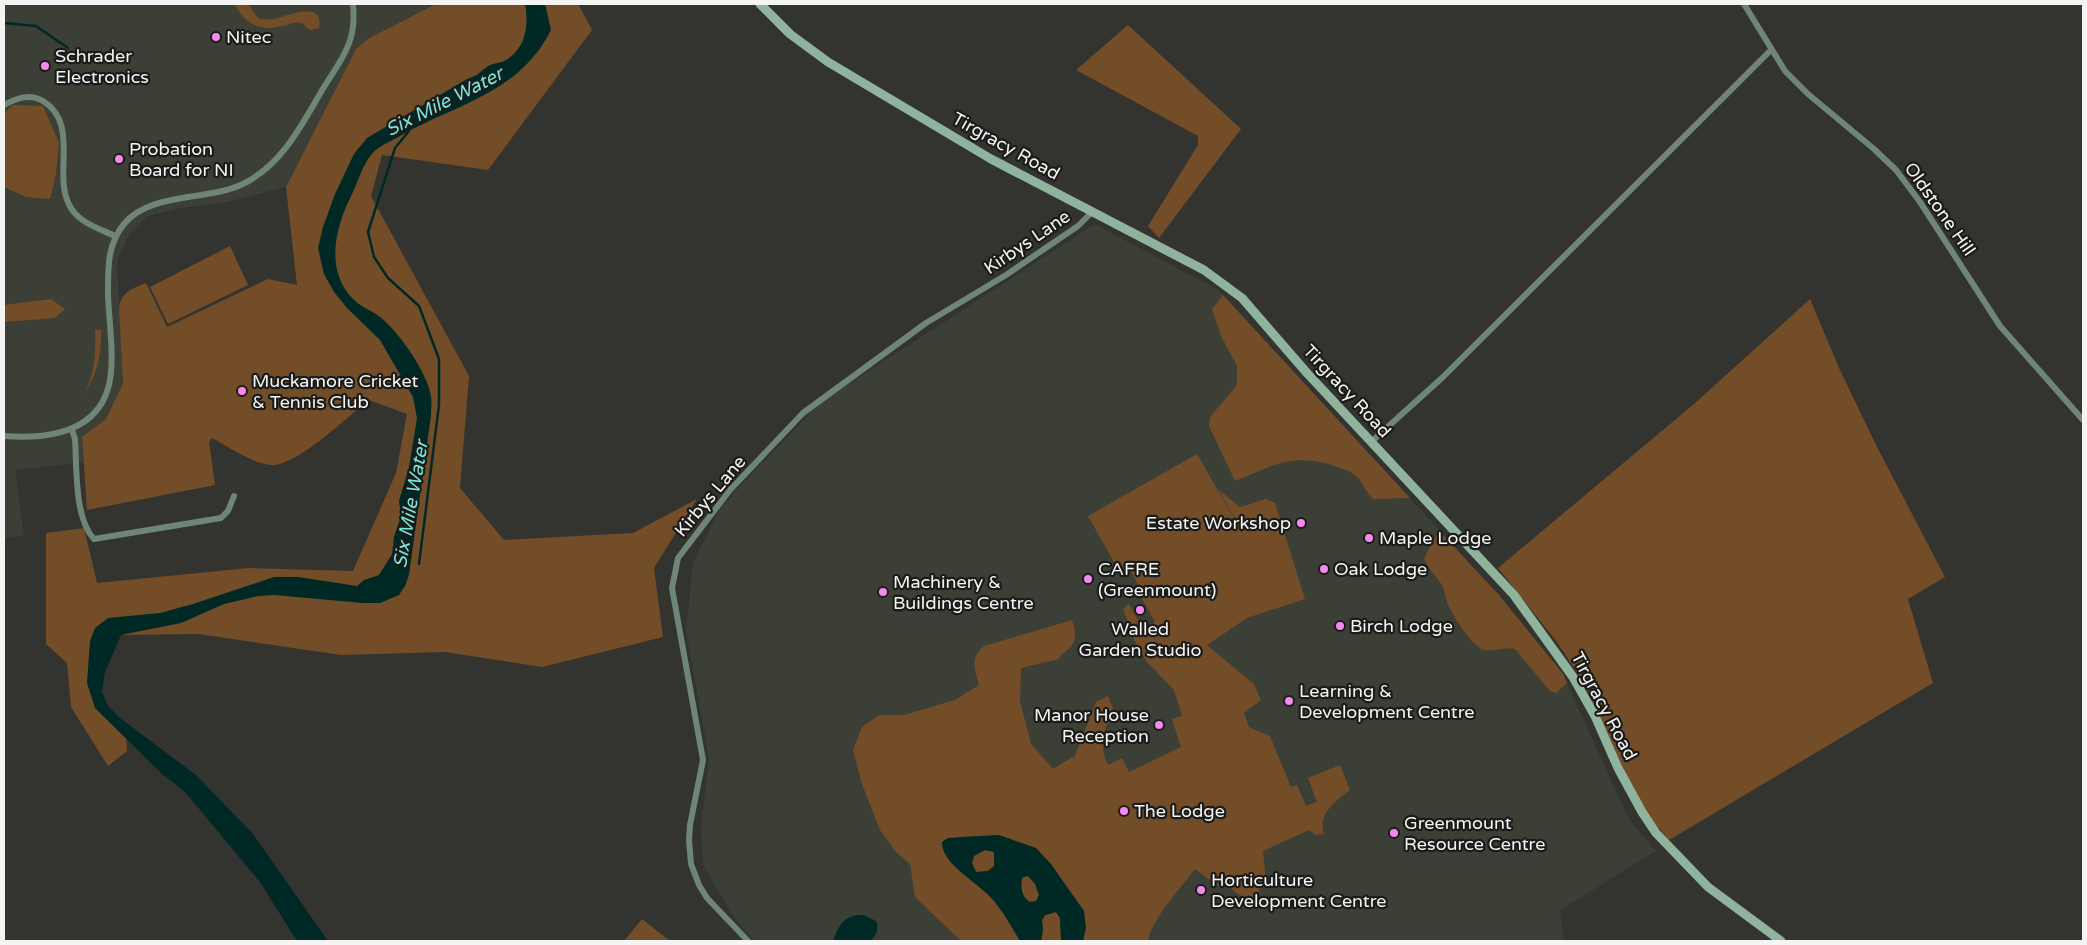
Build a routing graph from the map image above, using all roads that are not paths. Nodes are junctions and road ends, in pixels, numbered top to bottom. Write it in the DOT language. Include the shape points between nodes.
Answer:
graph roads {
  1 [pos="353,4"];
  2 [pos="760,4"];
  3 [pos="1744,4"];
  4 [pos="1770,51"];
  5 [pos="4,105"];
  6 [pos="1092,212"];
  7 [pos="116,236"];
  8 [pos="2083,420"];
  9 [pos="72,430"];
  10 [pos="4,436"];
  11 [pos="1370,442"];
  12 [pos="234,496"];
  13 [pos="748,941"];
  14 [pos="1780,941"];
  1 -- 7 [label="street" via="353,26 348,46 294,138 275,162 254,178 232,188 141,209 128,219"];
  2 -- 6 [label="street, Tirgracy Road" via="790,34 828,62 991,159"];
  3 -- 4 [label="street, Oldstone Hill"];
  4 -- 8 [label="street, Oldstone Hill" via="1808,94 1896,170 2000,326"];
  4 -- 11 [label="street" via="1443,377"];
  5 -- 7 [label="street" via="19,98 33,97 54,110 63,134 64,191 70,206 80,218"];
  6 -- 11 [label="street, Tirgracy Road" via="1227,284 1252,306 1291,356"];
  6 -- 13 [label="street, Kirbys Lane" via="1078,226 1006,275 926,323 803,413 730,490 678,558 672,588 704,760 690,825 691,864 707,898"];
  7 -- 9 [label="street" via="108,259 109,386 96,410"];
  9 -- 10 [label="street" via="46,435"];
  9 -- 12 [label="street" via="79,507 94,539 220,518 228,511"];
  11 -- 14 [label="street, Tirgracy Road" via="1514,595 1557,652 1656,833 1708,887"];
}
